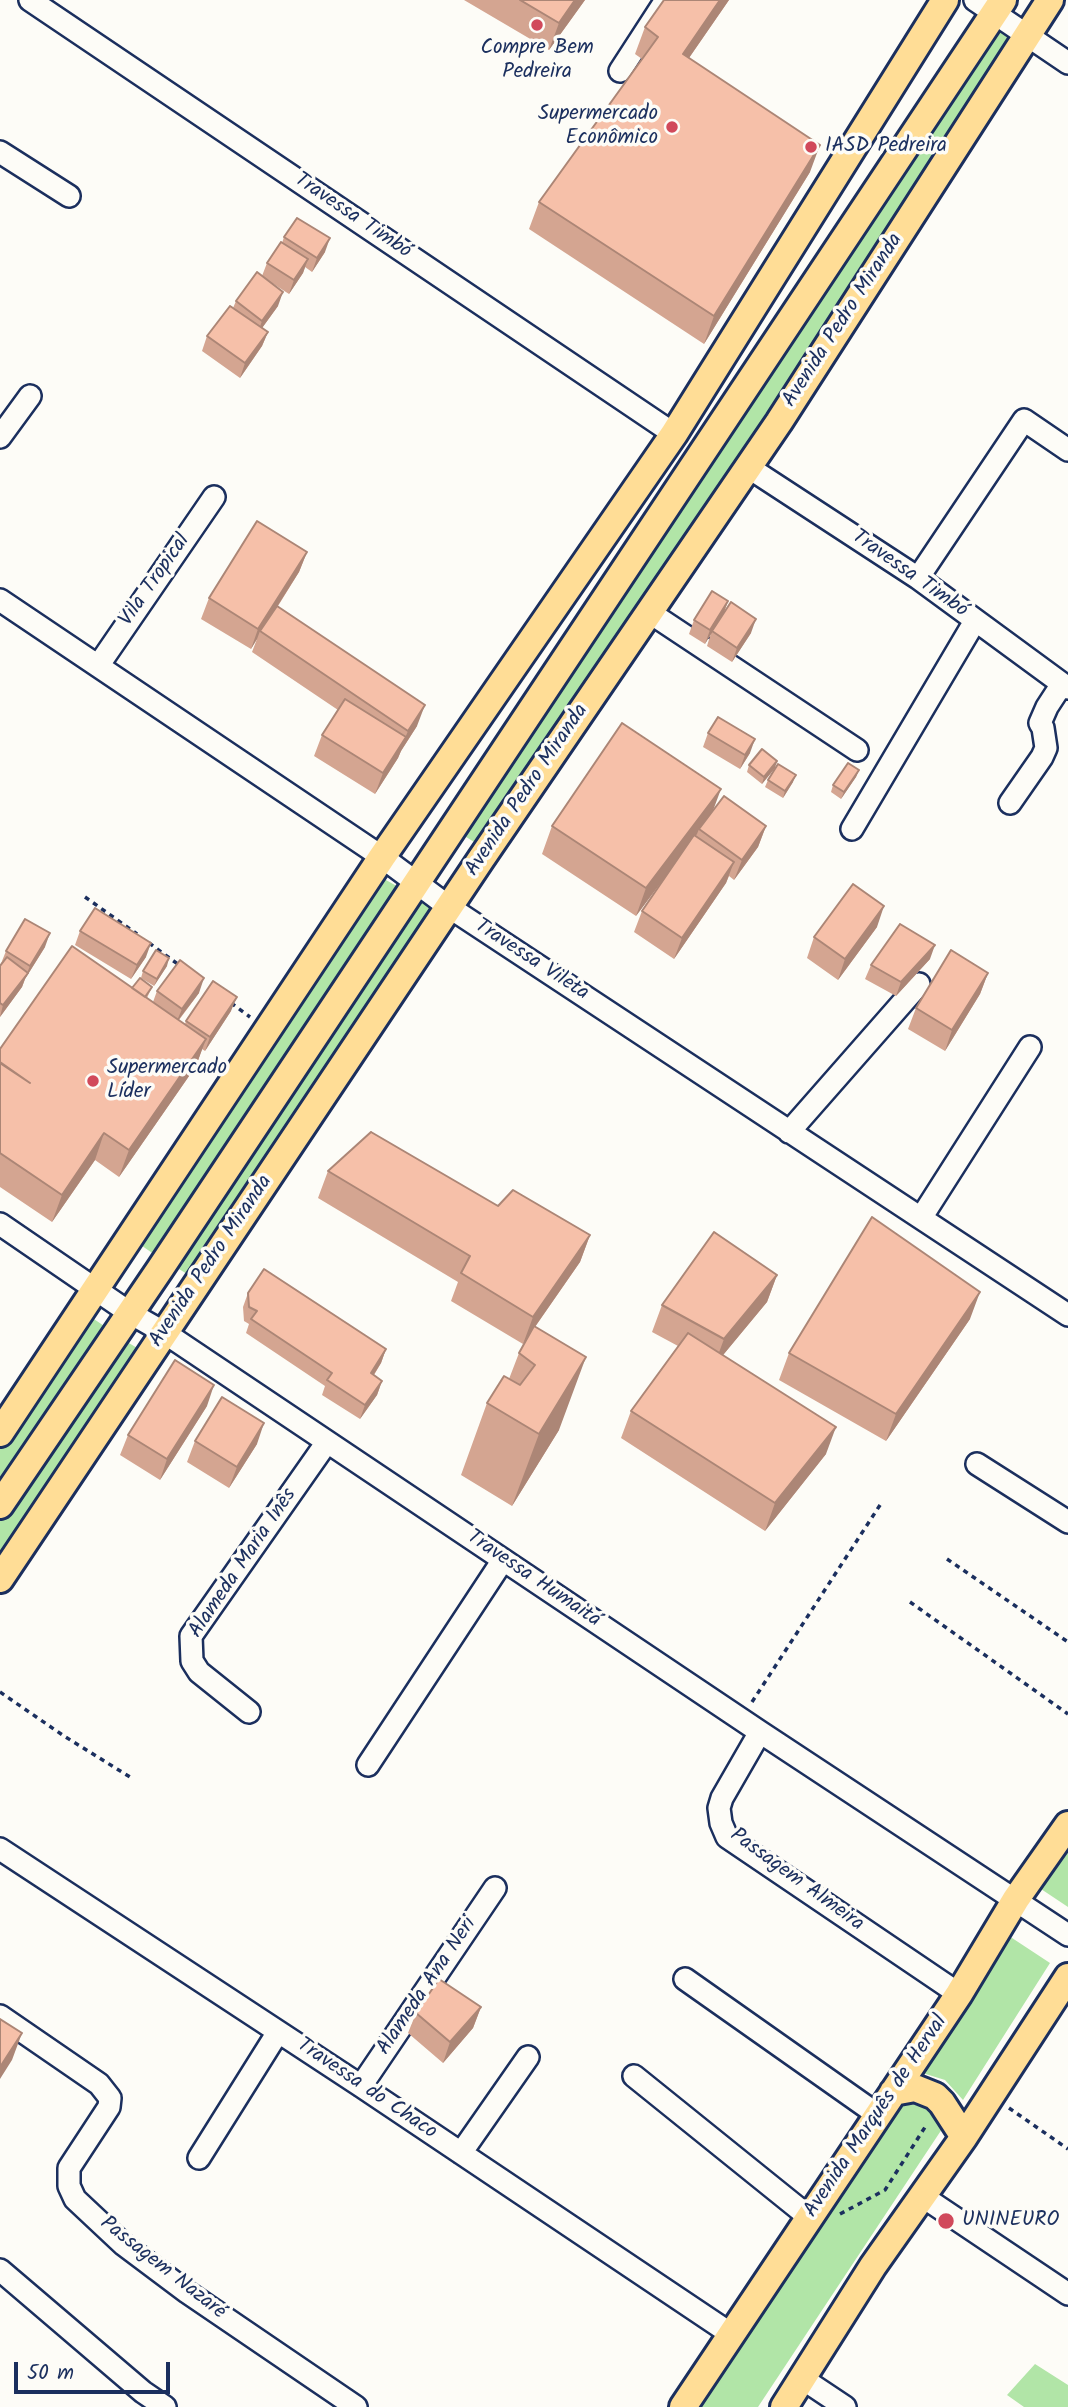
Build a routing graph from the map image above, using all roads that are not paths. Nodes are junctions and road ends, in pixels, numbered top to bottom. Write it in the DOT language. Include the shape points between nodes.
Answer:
graph roads {
  1 [pos="30,0"];
  2 [pos="666,0"];
  3 [pos="945,0"];
  4 [pos="1050,0"];
  5 [pos="991,4"];
  6 [pos="1028,36"];
  7 [pos="1068,63"];
  8 [pos="620,71"];
  9 [pos="0,152"];
  10 [pos="69,197"];
  11 [pos="30,396"];
  12 [pos="674,434"];
  13 [pos="0,436"];
  14 [pos="1068,450"];
  15 [pos="748,467"];
  16 [pos="214,497"];
  17 [pos="918,578"];
  18 [pos="0,600"];
  19 [pos="649,612"];
  20 [pos="975,621"];
  21 [pos="98,666"];
  22 [pos="1065,686"];
  23 [pos="857,750"];
  24 [pos="1010,803"];
  25 [pos="852,829"];
  26 [pos="382,857"];
  27 [pos="418,883"];
  28 [pos="449,907"];
  29 [pos="919,984"];
  30 [pos="1030,1046"];
  31 [pos="789,1132"];
  32 [pos="921,1218"];
  33 [pos="0,1224"];
  34 [pos="94,1288"];
  35 [pos="130,1314"];
  36 [pos="1068,1315"];
  37 [pos="165,1333"];
  38 [pos="0,1433"];
  39 [pos="327,1442"];
  40 [pos="977,1464"];
  41 [pos="0,1504"];
  42 [pos="1068,1522"];
  43 [pos="503,1560"];
  44 [pos="0,1579"];
  45 [pos="248,1712"];
  46 [pos="760,1732"];
  47 [pos="368,1765"];
  48 [pos="1068,1825"];
  49 [pos="0,1849"];
  50 [pos="495,1888"];
  51 [pos="1016,1899"];
  52 [pos="1068,1934"];
  53 [pos="1068,1977"];
  54 [pos="684,1979"];
  55 [pos="959,1994"];
  56 [pos="0,2016"];
  57 [pos="278,2032"];
  58 [pos="528,2057"];
  59 [pos="634,2076"];
  60 [pos="361,2086"];
  61 [pos="893,2092"];
  62 [pos="878,2115"];
  63 [pos="964,2137"];
  64 [pos="461,2153"];
  65 [pos="199,2158"];
  66 [pos="922,2196"];
  67 [pos="809,2217"];
  68 [pos="0,2270"];
  69 [pos="1068,2294"];
  70 [pos="730,2334"];
  71 [pos="803,2379"];
  72 [pos="165,2407"];
  73 [pos="356,2407"];
  74 [pos="683,2407"];
  75 [pos="784,2407"];
  76 [pos="845,2407"];
  1 -- 12 [label="street, Travessa Timbó"];
  2 -- 8 [label="street"];
  3 -- 12 [label="main road"];
  4 -- 6 [label="main road, Avenida Pedro Miranda"];
  5 -- 6 [label="street"];
  5 -- 27 [label="main road, Avenida Pedro Miranda"];
  6 -- 7 [label="street"];
  6 -- 15 [label="main road, Avenida Pedro Miranda"];
  9 -- 10 [label="street"];
  11 -- 13 [label="street"];
  12 -- 26 [label="main road"];
  14 -- 17 [label="street" via="1024,421"];
  15 -- 17 [label="street, Travessa Timbó"];
  15 -- 19 [label="main road, Avenida Pedro Miranda"];
  16 -- 21 [label="street, Vila Tropical"];
  17 -- 20 [label="street, Travessa Timbó"];
  18 -- 21 [label="street, Travessa Vileta"];
  19 -- 23 [label="street"];
  19 -- 28 [label="main road, Avenida Pedro Miranda"];
  20 -- 22 [label="street, Travessa Timbó"];
  20 -- 25 [label="street"];
  21 -- 26 [label="street, Travessa Vileta"];
  22 -- 24 [label="street" via="1046,707 1040,723 1046,748 1042,757"];
  26 -- 27 [label="street, Travessa Vileta"];
  26 -- 34 [label="main road"];
  27 -- 28 [label="street, Travessa Vileta"];
  27 -- 35 [label="main road, Avenida Pedro Miranda"];
  28 -- 31 [label="street, Travessa Vileta"];
  28 -- 37 [label="main road, Avenida Pedro Miranda"];
  29 -- 31 [label="street"];
  30 -- 32 [label="street"];
  31 -- 32 [label="street, Travessa Vileta"];
  32 -- 36 [label="street, Travessa Vileta"];
  33 -- 34 [label="street, Travessa Humaitá"];
  34 -- 35 [label="street, Travessa Humaitá"];
  34 -- 38 [label="main road"];
  35 -- 37 [label="street, Travessa Humaitá"];
  35 -- 41 [label="main road, Avenida Pedro Miranda"];
  37 -- 39 [label="street, Travessa Humaitá"];
  37 -- 44 [label="main road, Avenida Pedro Miranda"];
  39 -- 43 [label="street, Travessa Humaitá"];
  39 -- 45 [label="street, Alameda Maria Inês" via="191,1636 192,1661 200,1672"];
  40 -- 42 [label="street"];
  43 -- 46 [label="street, Travessa Humaitá"];
  43 -- 47 [label="street"];
  46 -- 51 [label="street, Travessa Humaitá"];
  46 -- 55 [label="street, Passagem Almeira" via="722,1798 719,1808 727,1837"];
  48 -- 51 [label="main road, Avenida Marquês de Herval"];
  49 -- 57 [label="street, Travessa do Chaco"];
  50 -- 60 [label="street, Alameda Ana Neri"];
  51 -- 52 [label="street, Travessa Humaitá"];
  51 -- 55 [label="main road, Avenida Marquês de Herval"];
  53 -- 63 [label="main road"];
  54 -- 62 [label="street"];
  55 -- 61 [label="main road, Avenida Marquês de Herval"];
  56 -- 73 [label="street, Passagem Nazaré" via="99,2084 110,2098 109,2107 69,2168 75,2199 123,2244 176,2284"];
  57 -- 60 [label="street, Travessa do Chaco"];
  57 -- 65 [label="street"];
  58 -- 64 [label="street"];
  59 -- 67 [label="street"];
  60 -- 64 [label="street, Travessa do Chaco"];
  61 -- 62 [label="main road, Avenida Marquês de Herval"];
  61 -- 63 [label="main road" via="915,2088 935,2096"];
  62 -- 67 [label="main road, Avenida Marquês de Herval"];
  63 -- 66 [label="main road"];
  64 -- 70 [label="street, Travessa do Chaco"];
  66 -- 69 [label="street"];
  66 -- 71 [label="main road"];
  67 -- 70 [label="main road, Avenida Marquês de Herval"];
  68 -- 72 [label="street"];
  70 -- 74 [label="main road, Avenida Marquês de Herval"];
  71 -- 75 [label="main road"];
  71 -- 76 [label="street"];
}
